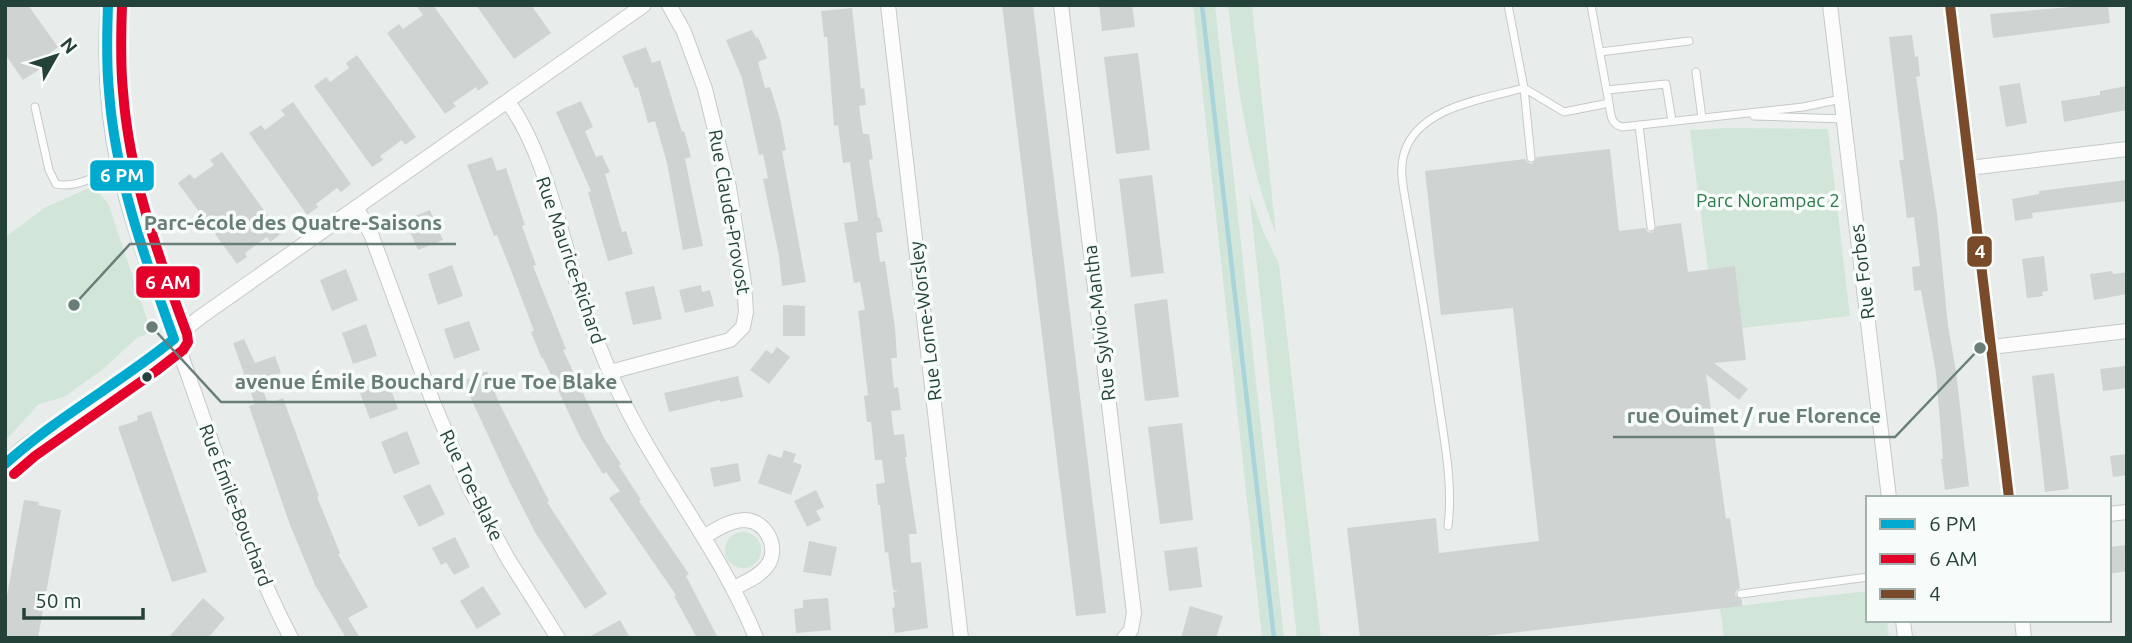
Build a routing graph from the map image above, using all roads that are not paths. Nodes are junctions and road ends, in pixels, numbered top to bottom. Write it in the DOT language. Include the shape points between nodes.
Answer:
graph roads {
  1 [pos="108,5"];
  2 [pos="644,5"];
  3 [pos="669,5"];
  4 [pos="888,5"];
  5 [pos="1061,5"];
  6 [pos="1508,5"];
  7 [pos="1598,5"];
  8 [pos="1830,5"];
  9 [pos="1950,5"];
  10 [pos="1591,6"];
  11 [pos="1689,41"];
  12 [pos="1600,52"];
  13 [pos="1696,72"];
  14 [pos="1524,88"];
  15 [pos="1607,90"];
  16 [pos="1842,99"];
  17 [pos="508,102"];
  18 [pos="1609,103"];
  19 [pos="35,107"];
  20 [pos="1718,116"];
  21 [pos="1702,118"];
  22 [pos="1844,119"];
  23 [pos="1672,121"];
  24 [pos="1639,125"];
  25 [pos="2127,149"];
  26 [pos="1531,158"];
  27 [pos="118,167"];
  28 [pos="1969,168"];
  29 [pos="356,207"];
  30 [pos="1651,227"];
  31 [pos="2127,331"];
  32 [pos="174,339"];
  33 [pos="1991,347"];
  34 [pos="610,372"];
  35 [pos="5,464"];
  36 [pos="1889,496"];
  37 [pos="2008,496"];
  38 [pos="1448,526"];
  39 [pos="704,537"];
  40 [pos="1866,577"];
  41 [pos="734,588"];
  42 [pos="1741,594"];
  43 [pos="287,637"];
  44 [pos="558,638"];
  45 [pos="756,638"];
  46 [pos="961,638"];
  47 [pos="1124,638"];
  1 -- 27 [label="street, Rue Émile-Bouchard" via="107,87"];
  2 -- 17 [label="street"];
  3 -- 34 [label="street, Rue Claude-Provost" via="684,32 721,145 743,270 745,320 730,340"];
  4 -- 46 [label="street, Rue Lorne-Worsley"];
  5 -- 47 [label="street, Rue Sylvio-Mantha" via="1134,613"];
  6 -- 14 [label="lane"];
  7 -- 10 [label="lane"];
  8 -- 16 [label="street, Rue Forbes"];
  9 -- 28 [label="street"];
  10 -- 12 [label="lane"];
  11 -- 12 [label="lane"];
  12 -- 15 [label="lane"];
  13 -- 21 [label="lane"];
  14 -- 18 [label="lane" via="1564,112"];
  14 -- 26 [label="lane"];
  14 -- 38 [label="lane" via="1434,118 1410,139 1402,162 1449,475"];
  15 -- 18 [label="lane"];
  15 -- 23 [label="lane" via="1666,84"];
  16 -- 20 [label="lane"];
  16 -- 22 [label="street, Rue Forbes"];
  17 -- 29 [label="street"];
  17 -- 34 [label="street, Rue Maurice-Richard" via="547,187"];
  18 -- 24 [label="lane" via="1615,124"];
  19 -- 27 [label="lane" via="56,184 63,186"];
  20 -- 21 [label="lane"];
  20 -- 22 [label="lane"];
  21 -- 23 [label="lane"];
  22 -- 36 [label="street, Rue Forbes"];
  23 -- 24 [label="lane"];
  24 -- 30 [label="lane"];
  25 -- 28 [label="street"];
  27 -- 32 [label="street, Rue Émile-Bouchard"];
  28 -- 33 [label="street"];
  29 -- 32 [label="street"];
  29 -- 44 [label="street, Rue Toe-Blake" via="371,234 465,478 508,559"];
  31 -- 33 [label="street"];
  32 -- 35 [label="street"];
  32 -- 43 [label="street, Rue Émile-Bouchard"];
  33 -- 37 [label="street"];
  34 -- 39 [label="street, Rue Maurice-Richard" via="647,447"];
  39 -- 41 [label="street, Rue Maurice-Richard"];
  39 -- 41 [label="street" via="743,520 765,531 772,544 769,563"];
  40 -- 42 [label="lane"];
  41 -- 45 [label="street, Rue Maurice-Richard"];
}
